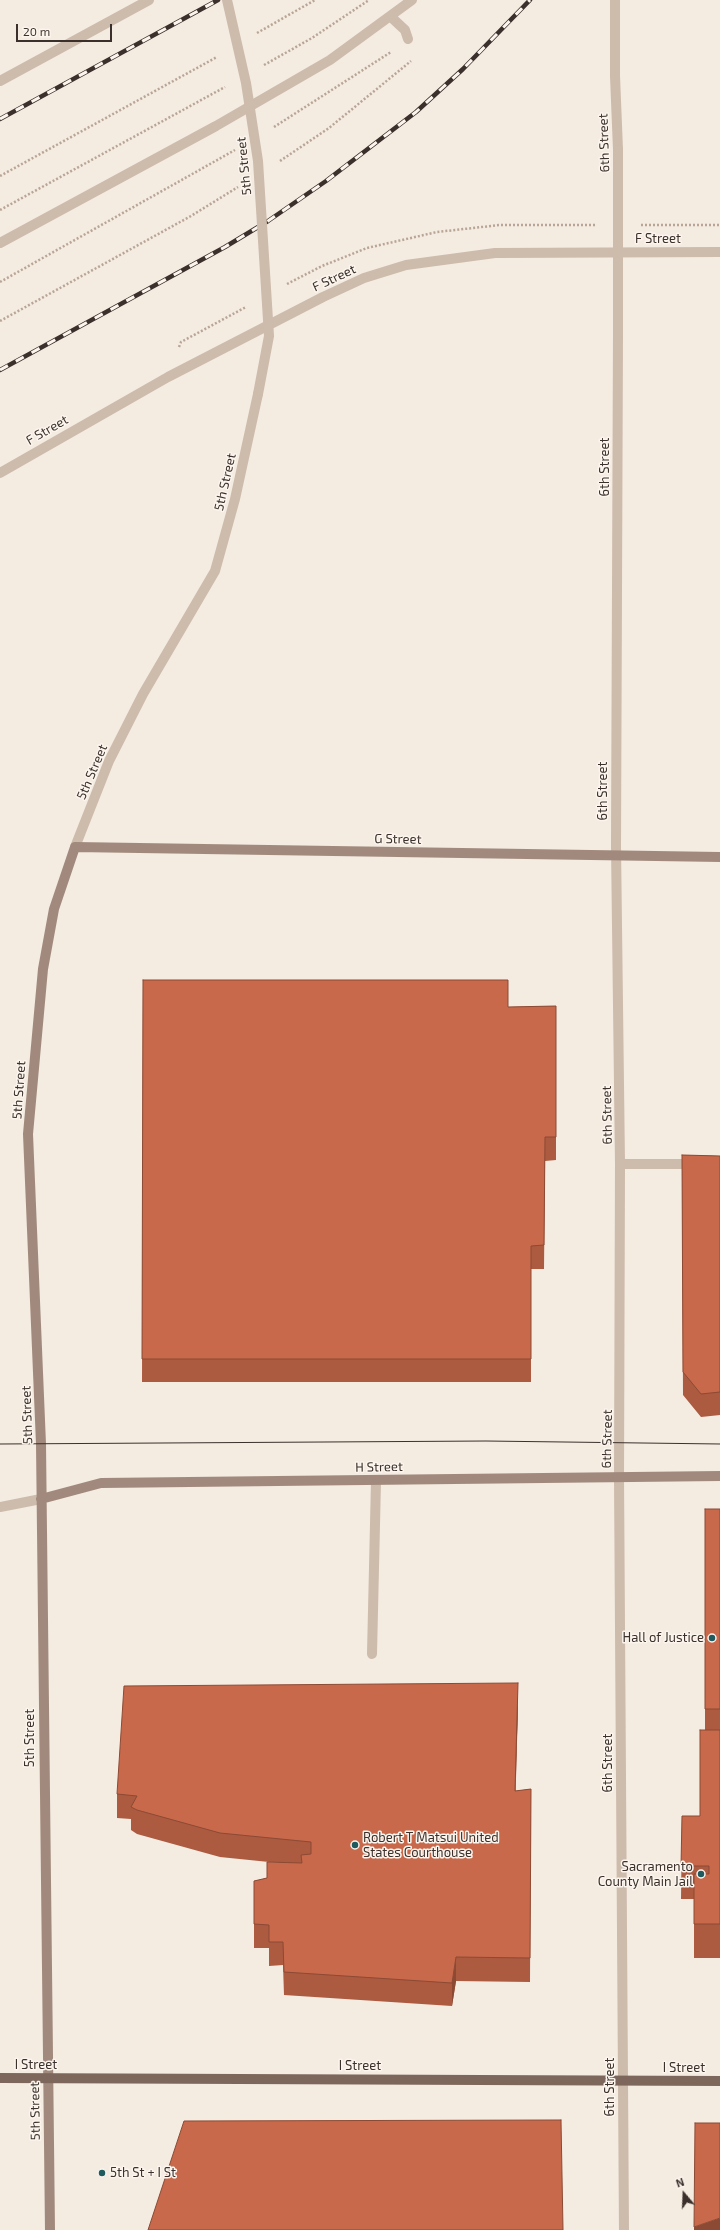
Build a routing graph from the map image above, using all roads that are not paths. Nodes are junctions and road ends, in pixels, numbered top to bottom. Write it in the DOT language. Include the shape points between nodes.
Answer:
graph roads {
  1 [pos="149,0"];
  2 [pos="226,0"];
  3 [pos="412,0"];
  4 [pos="615,0"];
  5 [pos="391,17"];
  6 [pos="408,39"];
  7 [pos="0,81"];
  8 [pos="0,243"];
  9 [pos="720,252"];
  10 [pos="0,473"];
  11 [pos="75,847"];
  12 [pos="616,856"];
  13 [pos="720,857"];
  14 [pos="620,1164"];
  15 [pos="720,1164"];
  16 [pos="720,1476"];
  17 [pos="619,1477"];
  18 [pos="376,1481"];
  19 [pos="41,1499"];
  20 [pos="0,1506"];
  21 [pos="372,1654"];
  22 [pos="0,2078"];
  23 [pos="47,2078"];
  24 [pos="622,2081"];
  25 [pos="720,2081"];
  26 [pos="50,2230"];
  27 [pos="624,2230"];
  1 -- 7 [label="street"];
  2 -- 11 [label="street, 5th Street, bridge" via="246,83 258,161 269,336 236,499 215,571 143,694 110,762"];
  3 -- 5 [label="street"];
  4 -- 12 [label="street, 6th Street, bridge" via="614,76 618,150"];
  5 -- 6 [label="street" via="405,30"];
  5 -- 8 [label="street" via="324,64 216,126"];
  9 -- 10 [label="street, F Street" via="495,253 406,265 364,278 323,297 168,378"];
  11 -- 12 [label="main road, G Street"];
  11 -- 19 [label="main road, 5th Street" via="54,909 43,969 28,1134"];
  12 -- 13 [label="main road, G Street"];
  12 -- 14 [label="street, 6th Street"];
  14 -- 15 [label="street"];
  14 -- 17 [label="street, 6th Street"];
  16 -- 17 [label="main road, H Street"];
  17 -- 18 [label="main road, H Street"];
  17 -- 24 [label="street, 6th Street"];
  18 -- 19 [label="main road, H Street" via="101,1483"];
  18 -- 21 [label="street"];
  19 -- 20 [label="street"];
  19 -- 23 [label="main road, 5th Street"];
  22 -- 23 [label="main road, I Street"];
  23 -- 24 [label="main road, I Street"];
  23 -- 26 [label="main road, 5th Street"];
  24 -- 25 [label="main road, I Street"];
  24 -- 27 [label="street, 6th Street"];
}
